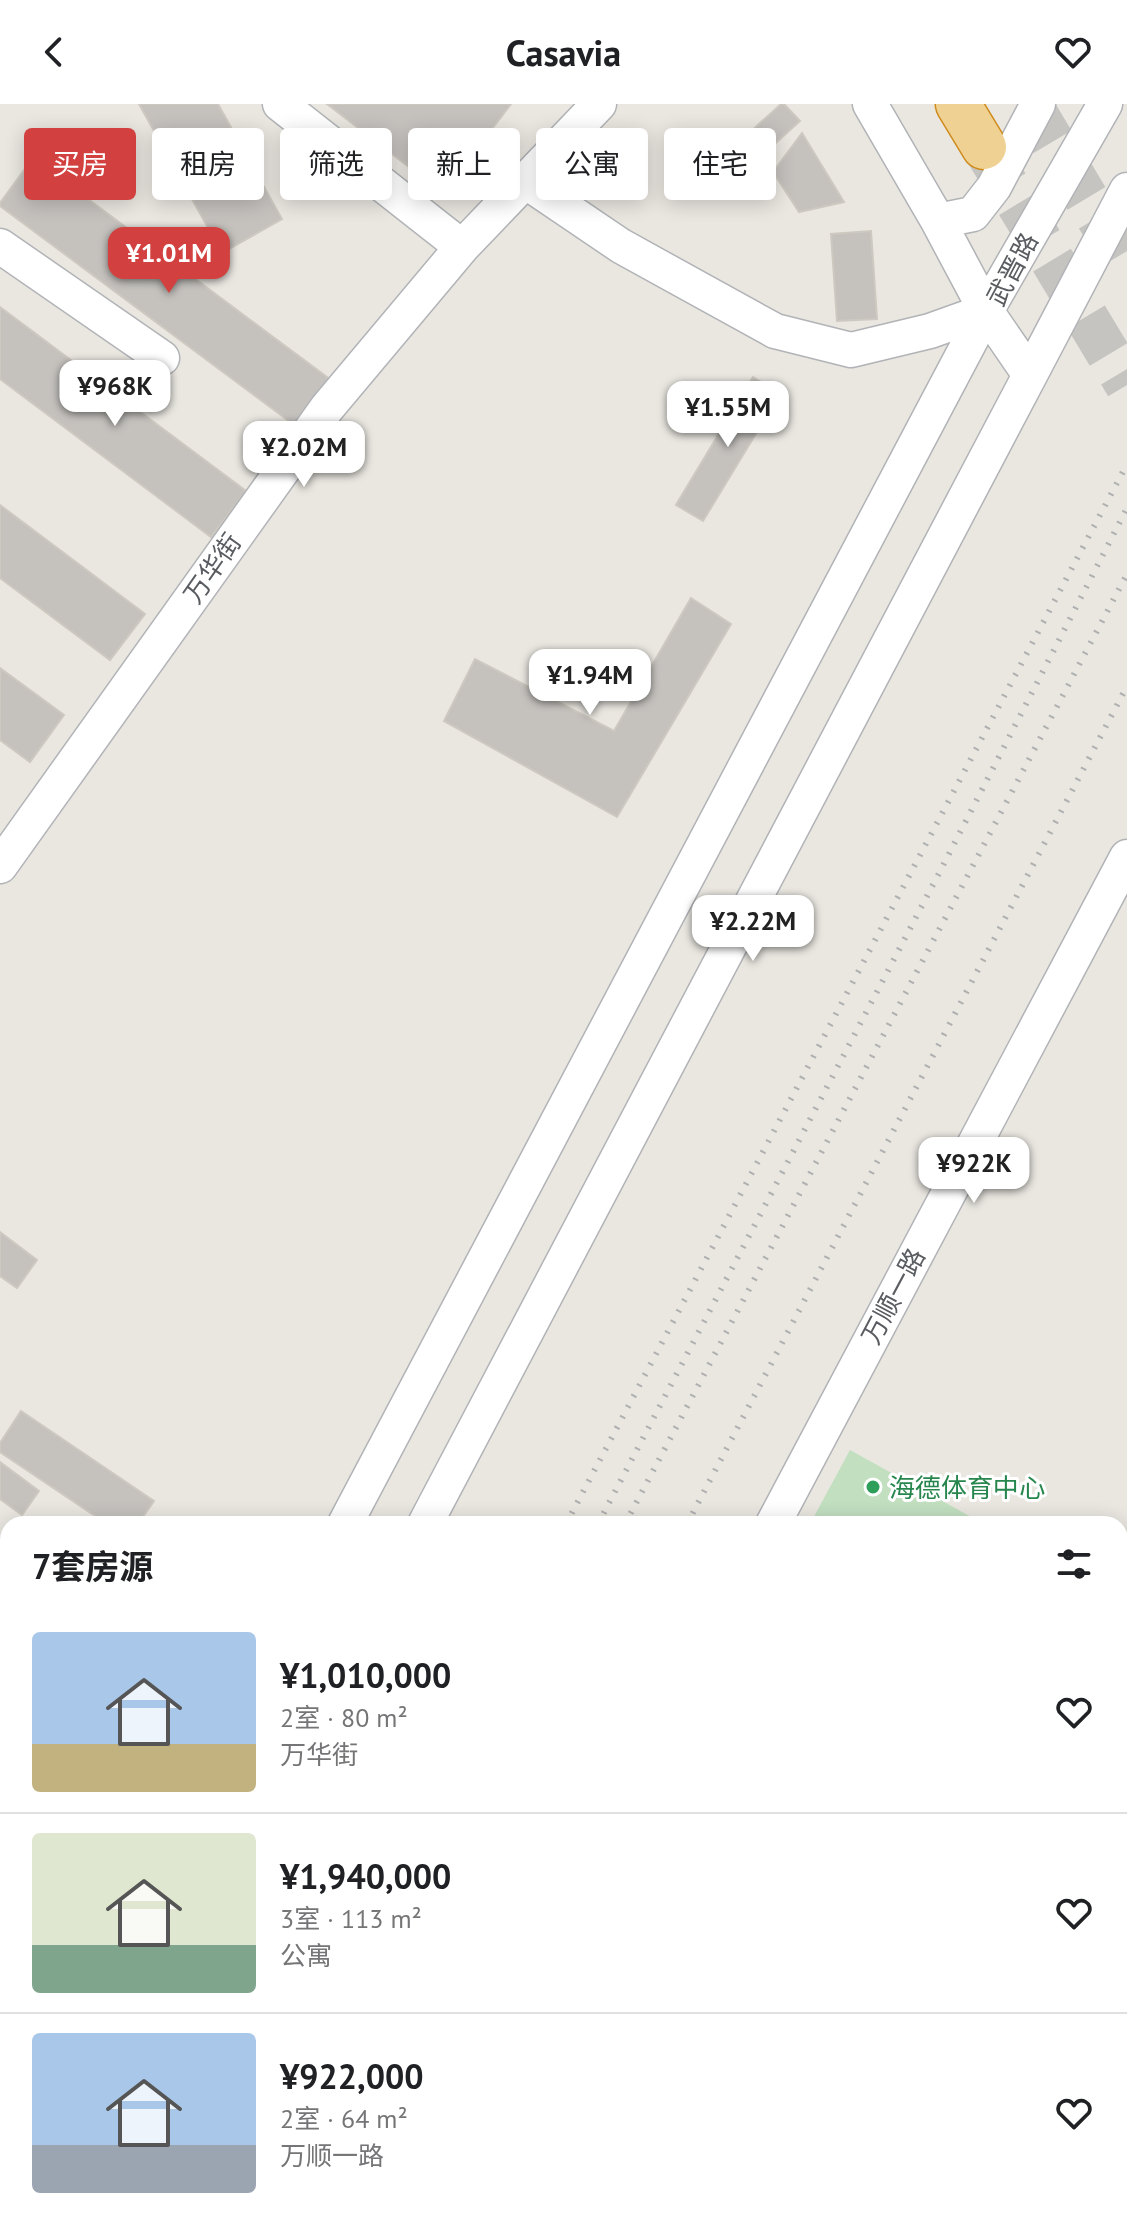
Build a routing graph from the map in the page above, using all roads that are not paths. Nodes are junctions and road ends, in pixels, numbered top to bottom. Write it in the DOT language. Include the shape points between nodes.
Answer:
graph roads {
  1 [pos="280,104"];
  2 [pos="599,104"];
  3 [pos="870,104"];
  4 [pos="958,104"];
  5 [pos="1038,104"];
  6 [pos="1105,104"];
  7 [pos="984,147"];
  8 [pos="525,181"];
  9 [pos="1127,190"];
  10 [pos="938,221"];
  11 [pos="0,246"];
  12 [pos="462,247"];
  13 [pos="986,311"];
  14 [pos="162,358"];
  15 [pos="1030,375"];
  16 [pos="1127,857"];
  17 [pos="0,866"];
  18 [pos="349,1516"];
  19 [pos="429,1516"];
  20 [pos="777,1516"];
  1 -- 12 [label="street"];
  2 -- 8 [label="street, 万华街"];
  3 -- 10 [label="street"];
  4 -- 7 [label="highway"];
  5 -- 10 [label="street" via="994,187 973,214"];
  6 -- 13 [label="street, 武晋路"];
  8 -- 12 [label="street, 万华街"];
  8 -- 13 [label="street" via="621,246 775,331 851,350"];
  9 -- 15 [label="street"];
  10 -- 13 [label="street"];
  11 -- 14 [label="street"];
  12 -- 17 [label="street, 万华街" via="327,408"];
  13 -- 15 [label="street, 武晋路"];
  13 -- 18 [label="street"];
  15 -- 19 [label="street"];
  16 -- 20 [label="street, 万顺一路"];
}
